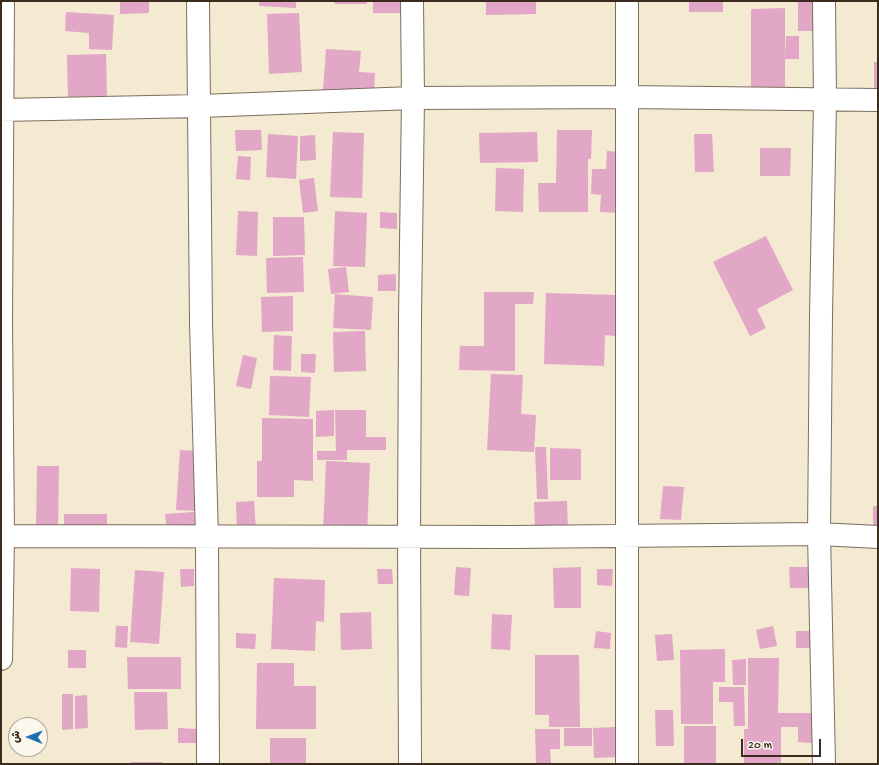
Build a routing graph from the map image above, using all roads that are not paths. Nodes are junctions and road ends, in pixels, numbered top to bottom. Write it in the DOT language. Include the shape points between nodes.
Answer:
graph roads {
  1 [pos="3,1"];
  2 [pos="198,1"];
  3 [pos="412,1"];
  4 [pos="627,1"];
  5 [pos="824,1"];
  6 [pos="627,97"];
  7 [pos="413,98"];
  8 [pos="878,100"];
  9 [pos="825,101"];
  10 [pos="200,106"];
  11 [pos="2,110"];
  12 [pos="819,534"];
  13 [pos="626,535"];
  14 [pos="2,536"];
  15 [pos="409,536"];
  16 [pos="207,537"];
  17 [pos="878,537"];
  18 [pos="1,659"];
  19 [pos="208,764"];
  20 [pos="410,764"];
  21 [pos="626,764"];
  22 [pos="824,764"];
  1 -- 11 [label="street"];
  2 -- 10 [label="street"];
  3 -- 7 [label="street"];
  4 -- 6 [label="street"];
  5 -- 9 [label="street"];
  6 -- 7 [label="street"];
  6 -- 9 [label="street"];
  6 -- 13 [label="street"];
  7 -- 10 [label="street"];
  7 -- 15 [label="street"];
  8 -- 9 [label="street"];
  9 -- 12 [label="street"];
  10 -- 11 [label="street"];
  10 -- 16 [label="street" via="201,323"];
  11 -- 14 [label="street"];
  12 -- 13 [label="street"];
  12 -- 17 [label="street"];
  12 -- 22 [label="street"];
  13 -- 15 [label="street"];
  13 -- 21 [label="street"];
  14 -- 16 [label="street"];
  14 -- 18 [label="street"];
  15 -- 16 [label="street"];
  15 -- 20 [label="street"];
  16 -- 19 [label="street"];
}
